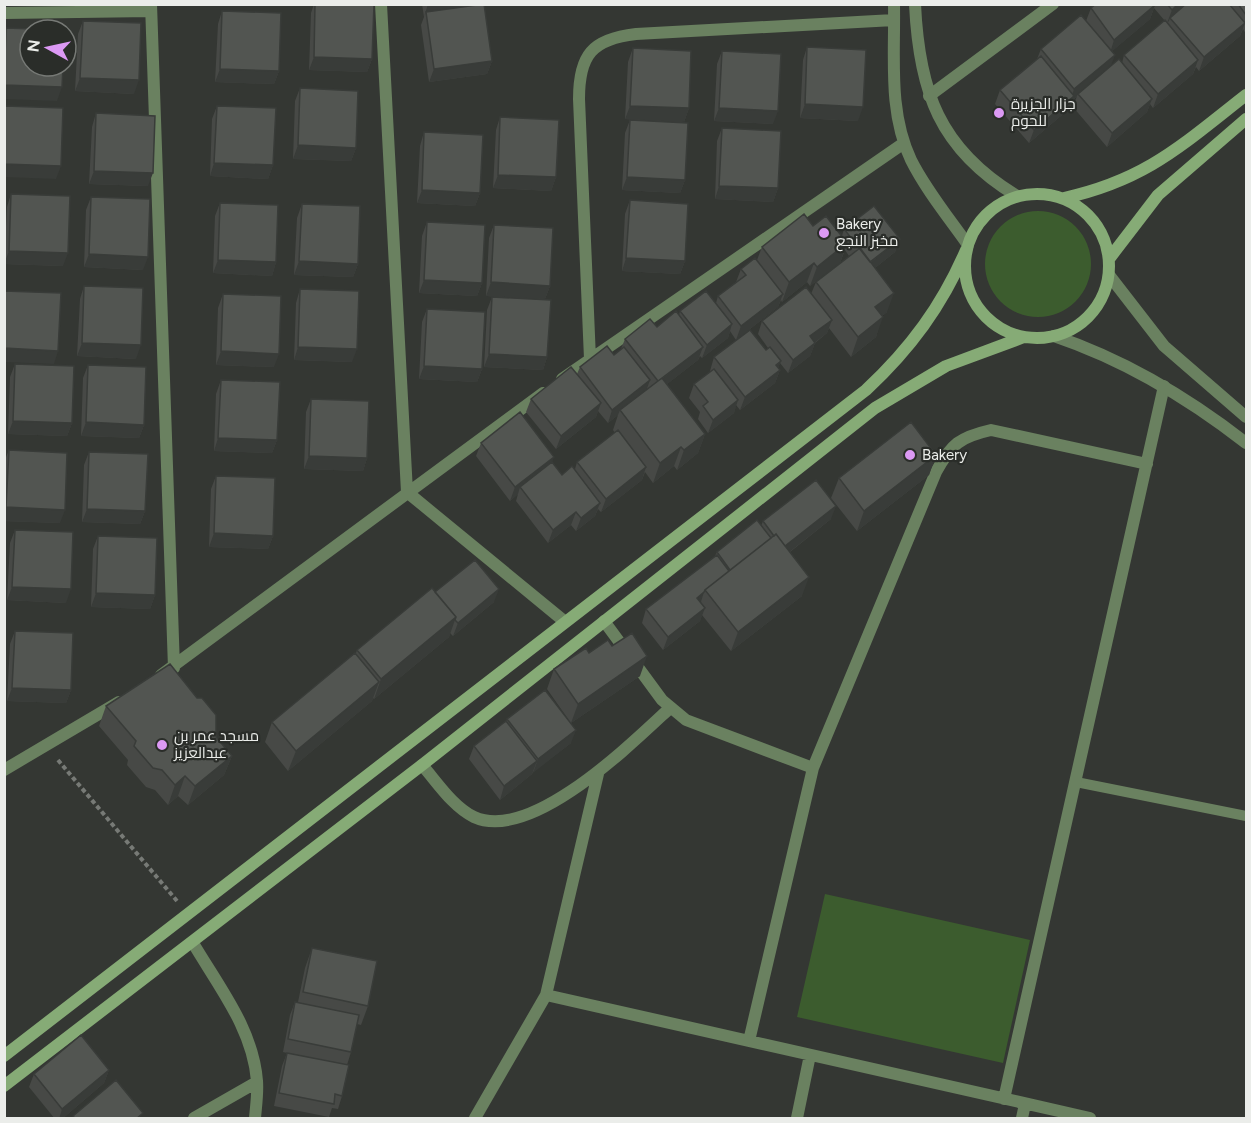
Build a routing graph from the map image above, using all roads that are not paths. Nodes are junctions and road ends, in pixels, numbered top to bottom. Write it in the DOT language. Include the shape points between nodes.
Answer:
graph roads {
  1 [pos="381,4"];
  2 [pos="894,4"];
  3 [pos="915,4"];
  4 [pos="1053,4"];
  5 [pos="151,8"];
  6 [pos="4,13"];
  7 [pos="894,20"];
  8 [pos="1246,95"];
  9 [pos="929,96"];
  10 [pos="1246,119"];
  11 [pos="904,143"];
  12 [pos="1017,196"];
  13 [pos="1064,198"];
  14 [pos="967,248"];
  15 [pos="1109,259"];
  16 [pos="1109,275"];
  17 [pos="1054,336"];
  18 [pos="1024,337"];
  19 [pos="590,359"];
  20 [pos="1164,386"];
  21 [pos="1246,417"];
  22 [pos="1246,442"];
  23 [pos="1147,464"];
  24 [pos="407,492"];
  25 [pos="564,621"];
  26 [pos="604,621"];
  27 [pos="174,668"];
  28 [pos="154,680"];
  29 [pos="134,692"];
  30 [pos="670,708"];
  31 [pos="422,765"];
  32 [pos="813,768"];
  33 [pos="4,770"];
  34 [pos="598,774"];
  35 [pos="1076,782"];
  36 [pos="1246,816"];
  37 [pos="193,943"];
  38 [pos="546,995"];
  39 [pos="749,1041"];
  40 [pos="810,1055"];
  41 [pos="4,1056"];
  42 [pos="257,1082"];
  43 [pos="4,1086"];
  44 [pos="1004,1099"];
  45 [pos="1025,1104"];
  46 [pos="194,1119"];
  47 [pos="255,1119"];
  48 [pos="475,1119"];
  49 [pos="797,1119"];
  50 [pos="1022,1119"];
  51 [pos="1090,1119"];
  1 -- 24 [label="street"];
  2 -- 7 [label="street"];
  3 -- 9 [label="street" via="918,57"];
  4 -- 9 [label="street"];
  5 -- 6 [label="street"];
  5 -- 27 [label="street"];
  7 -- 11 [label="street" via="894,92"];
  7 -- 19 [label="street" via="636,34 611,37 590,51 579,74"];
  8 -- 13 [label="main road" via="1141,173"];
  9 -- 12 [label="street" via="956,144 984,173"];
  10 -- 15 [label="main road" via="1158,195"];
  11 -- 14 [label="street" via="920,176"];
  11 -- 19 [label="street"];
  12 -- 13 [label="main road" via="1040,193"];
  12 -- 14 [label="main road" via="991,209 973,232"];
  13 -- 15 [label="main road" via="1090,216 1106,243"];
  14 -- 18 [label="main road" via="966,279 977,306 997,326"];
  14 -- 25 [label="main road" via="955,277 925,327 866,390"];
  15 -- 16 [label="main road"];
  16 -- 17 [label="main road" via="1096,307 1070,330"];
  16 -- 21 [label="street" via="1164,346"];
  17 -- 18 [label="main road"];
  17 -- 20 [label="street" via="1093,349"];
  18 -- 26 [label="main road" via="963,358 897,392"];
  19 -- 24 [label="street"];
  20 -- 22 [label="street"];
  20 -- 23 [label="street"];
  23 -- 32 [label="street" via="991,430 967,435 948,450"];
  23 -- 35 [label="street"];
  24 -- 25 [label="street"];
  24 -- 27 [label="street"];
  25 -- 41 [label="main road"];
  26 -- 30 [label="street"];
  26 -- 31 [label="main road"];
  27 -- 28 [label="street"];
  29 -- 33 [label="street"];
  30 -- 32 [label="street" via="705,729"];
  30 -- 34 [label="street"];
  31 -- 34 [label="street" via="459,807 492,822 510,822 528,815"];
  31 -- 37 [label="main road"];
  32 -- 39 [label="street"];
  34 -- 38 [label="street"];
  35 -- 36 [label="lane"];
  35 -- 44 [label="street"];
  37 -- 42 [label="street" via="243,1025"];
  37 -- 43 [label="main road"];
  38 -- 39 [label="street"];
  38 -- 48 [label="street"];
  39 -- 40 [label="street"];
  40 -- 44 [label="street"];
  40 -- 49 [label="street"];
  42 -- 46 [label="street"];
  42 -- 47 [label="street"];
  44 -- 45 [label="street"];
  45 -- 50 [label="street"];
  45 -- 51 [label="street"];
}
